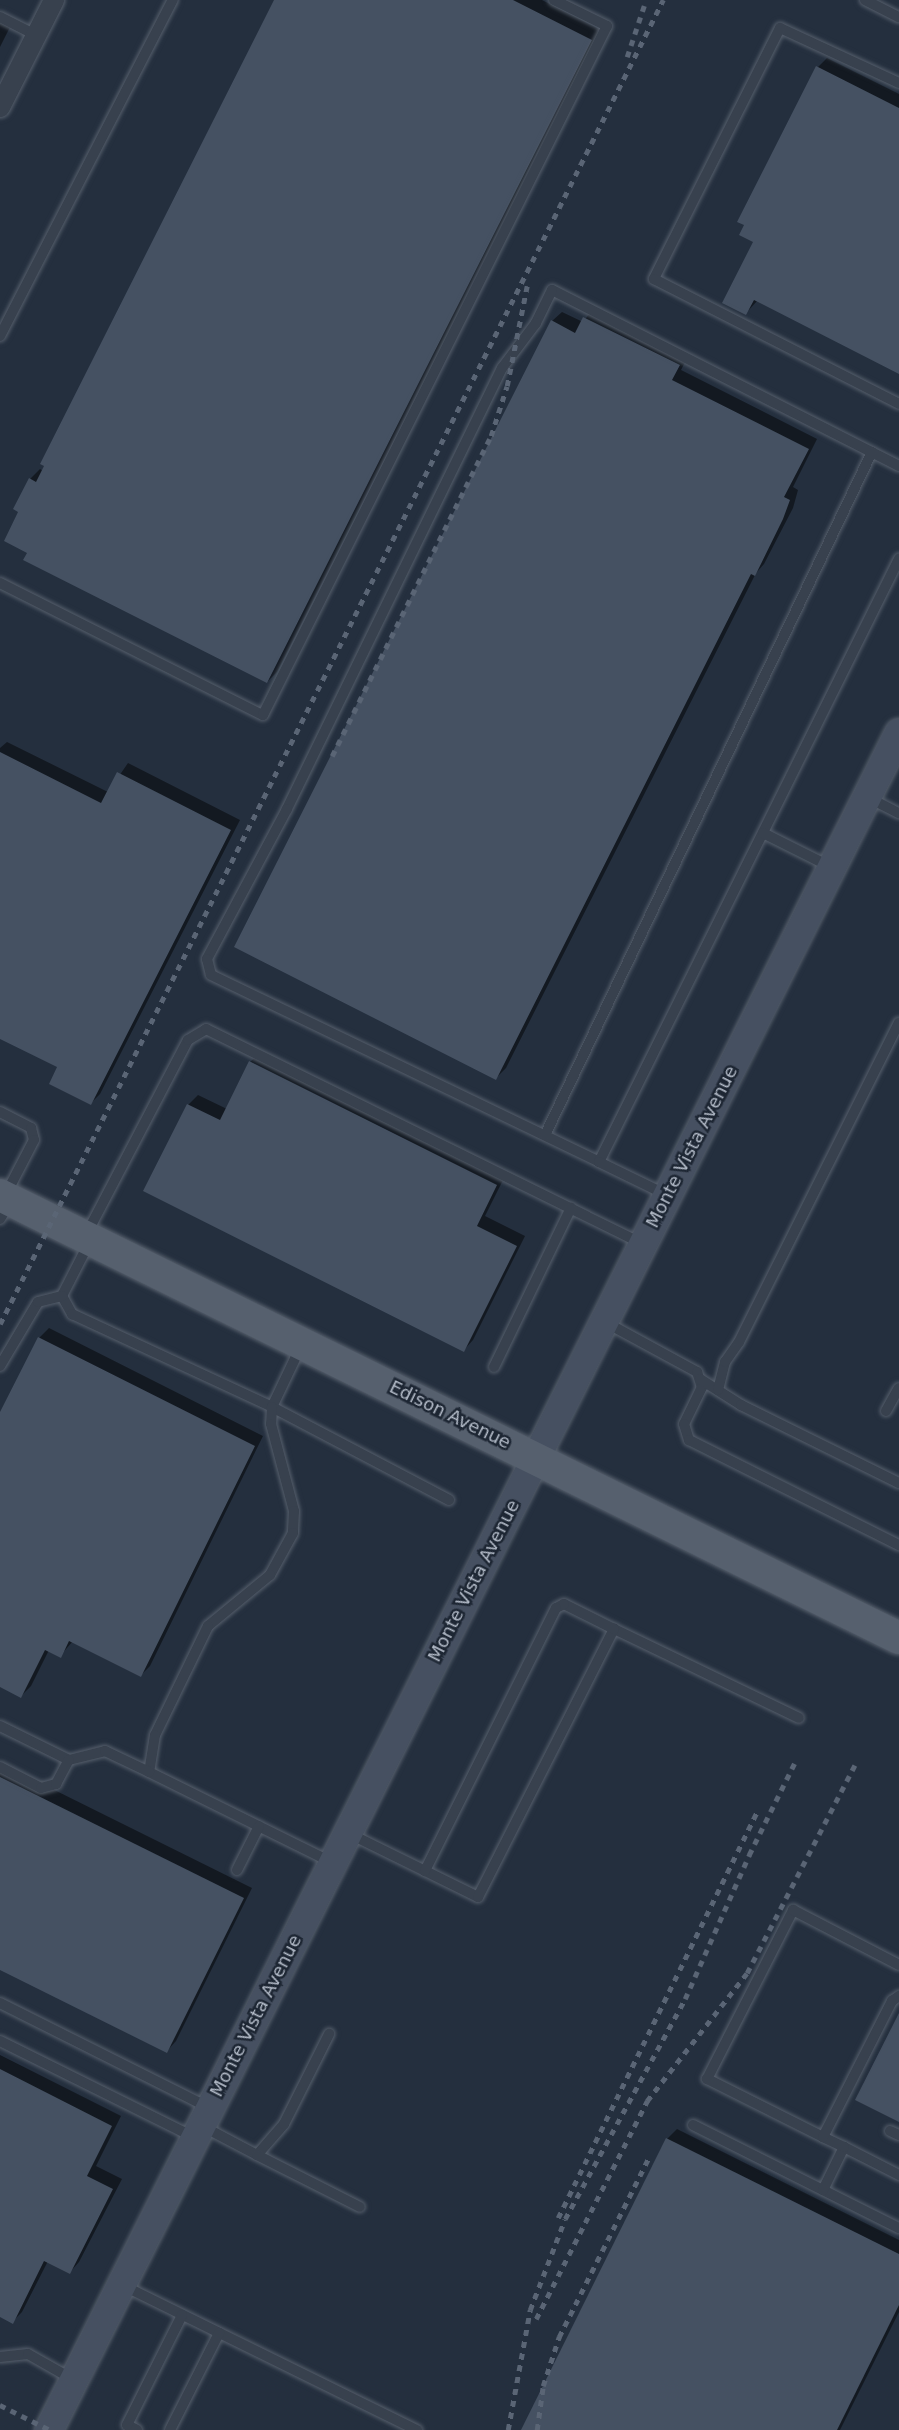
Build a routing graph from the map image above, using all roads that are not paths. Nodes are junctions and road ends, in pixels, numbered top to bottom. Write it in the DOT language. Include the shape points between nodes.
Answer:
graph roads {
  1 [pos="54,0"];
  2 [pos="173,0"];
  3 [pos="554,0"];
  4 [pos="865,0"];
  5 [pos="0,17"];
  6 [pos="899,17"];
  7 [pos="36,35"];
  8 [pos="899,83"];
  9 [pos="0,107"];
  10 [pos="0,336"];
  11 [pos="899,404"];
  12 [pos="872,452"];
  13 [pos="899,466"];
  14 [pos="899,559"];
  15 [pos="0,583"];
  16 [pos="899,733"];
  17 [pos="867,797"];
  18 [pos="899,813"];
  19 [pos="763,833"];
  20 [pos="831,868"];
  21 [pos="899,1023"];
  22 [pos="0,1112"];
  23 [pos="545,1135"];
  24 [pos="599,1162"];
  25 [pos="667,1196"];
  26 [pos="4,1203"];
  27 [pos="571,1209"];
  28 [pos="88,1239"];
  29 [pos="643,1244"];
  30 [pos="62,1296"];
  31 [pos="604,1322"];
  32 [pos="303,1343"];
  33 [pos="0,1366"];
  34 [pos="494,1367"];
  35 [pos="700,1379"];
  36 [pos="899,1388"];
  37 [pos="718,1390"];
  38 [pos="272,1407"];
  39 [pos="886,1411"];
  40 [pos="537,1457"];
  41 [pos="899,1483"];
  42 [pos="449,1500"];
  43 [pos="899,1545"];
  44 [pos="614,1629"];
  45 [pos="899,1638"];
  46 [pos="799,1718"];
  47 [pos="0,1726"];
  48 [pos="69,1760"];
  49 [pos="0,1767"];
  50 [pos="149,1772"];
  51 [pos="259,1826"];
  52 [pos="348,1833"];
  53 [pos="333,1863"];
  54 [pos="237,1870"];
  55 [pos="425,1870"];
  56 [pos="899,1965"];
  57 [pos="899,1996"];
  58 [pos="0,2003"];
  59 [pos="329,2034"];
  60 [pos="0,2041"];
  61 [pos="202,2124"];
  62 [pos="693,2125"];
  63 [pos="823,2137"];
  64 [pos="844,2147"];
  65 [pos="258,2155"];
  66 [pos="899,2175"];
  67 [pos="823,2190"];
  68 [pos="360,2207"];
  69 [pos="899,2228"];
  70 [pos="122,2285"];
  71 [pos="182,2315"];
  72 [pos="219,2333"];
  73 [pos="0,2357"];
  74 [pos="74,2380"];
  75 [pos="49,2430"];
  76 [pos="138,2430"];
  77 [pos="170,2430"];
  78 [pos="417,2430"];
  1 -- 7 [label="street"];
  2 -- 10 [label="lane"];
  3 -- 15 [label="lane" via="607,26 263,715"];
  4 -- 6 [label="lane"];
  5 -- 7 [label="lane"];
  7 -- 9 [label="street"];
  8 -- 11 [label="lane" via="780,28 654,279"];
  12 -- 13 [label="lane"];
  12 -- 23 [label="lane"];
  12 -- 23 [label="lane" via="552,290 536,323 502,368 287,809 207,959 211,975"];
  14 -- 19 [label="lane"];
  16 -- 17 [label="street, Monte Vista Avenue"];
  17 -- 18 [label="lane"];
  17 -- 20 [label="street, Monte Vista Avenue"];
  19 -- 20 [label="lane"];
  19 -- 24 [label="lane"];
  20 -- 25 [label="street, Monte Vista Avenue"];
  21 -- 37 [label="lane" via="739,1342 725,1362"];
  22 -- 26 [label="lane" via="31,1128 34,1140"];
  23 -- 24 [label="lane"];
  24 -- 25 [label="lane"];
  25 -- 29 [label="street, Monte Vista Avenue"];
  26 -- 28 [label="main road, Edison Avenue"];
  27 -- 28 [label="lane" via="206,1029 189,1040"];
  27 -- 29 [label="lane"];
  27 -- 34 [label="lane"];
  28 -- 30 [label="lane"];
  28 -- 32 [label="main road, Edison Avenue"];
  29 -- 31 [label="street, Monte Vista Avenue"];
  30 -- 33 [label="lane" via="38,1302"];
  30 -- 38 [label="lane" via="72,1314"];
  31 -- 35 [label="lane" via="688,1365"];
  31 -- 40 [label="street, Monte Vista Avenue"];
  32 -- 38 [label="lane"];
  32 -- 40 [label="main road, Edison Avenue"];
  35 -- 37 [label="lane"];
  35 -- 43 [label="lane" via="702,1387 684,1424 689,1440"];
  36 -- 39 [label="lane"];
  37 -- 41 [label="lane"];
  38 -- 42 [label="lane"];
  38 -- 50 [label="lane" via="271,1424 294,1511 293,1533 270,1575 208,1626 155,1735"];
  40 -- 45 [label="main road, Edison Avenue"];
  40 -- 52 [label="street, Monte Vista Avenue"];
  44 -- 46 [label="lane"];
  44 -- 55 [label="lane" via="564,1604 556,1608"];
  44 -- 55 [label="lane" via="478,1897"];
  47 -- 48 [label="lane"];
  48 -- 49 [label="lane" via="57,1784 41,1788"];
  48 -- 50 [label="lane" via="105,1751"];
  50 -- 51 [label="lane"];
  51 -- 53 [label="lane"];
  51 -- 54 [label="lane"];
  52 -- 53 [label="street, Monte Vista Avenue"];
  52 -- 55 [label="lane"];
  53 -- 61 [label="street, Monte Vista Avenue"];
  56 -- 63 [label="lane" via="793,1910 707,2079"];
  57 -- 63 [label="lane" via="892,2001"];
  58 -- 61 [label="lane"];
  59 -- 65 [label="lane" via="284,2124"];
  60 -- 61 [label="lane"];
  61 -- 65 [label="lane"];
  61 -- 70 [label="street, Monte Vista Avenue"];
  62 -- 67 [label="lane"];
  63 -- 64 [label="lane"];
  64 -- 66 [label="lane"];
  64 -- 67 [label="lane"];
  65 -- 68 [label="lane"];
  67 -- 69 [label="lane"];
  70 -- 71 [label="lane"];
  70 -- 74 [label="street, Monte Vista Avenue"];
  71 -- 72 [label="lane"];
  71 -- 76 [label="lane" via="127,2425"];
  72 -- 77 [label="lane"];
  72 -- 78 [label="lane"];
  73 -- 74 [label="lane" via="28,2354"];
  74 -- 75 [label="street, Monte Vista Avenue"];
}
